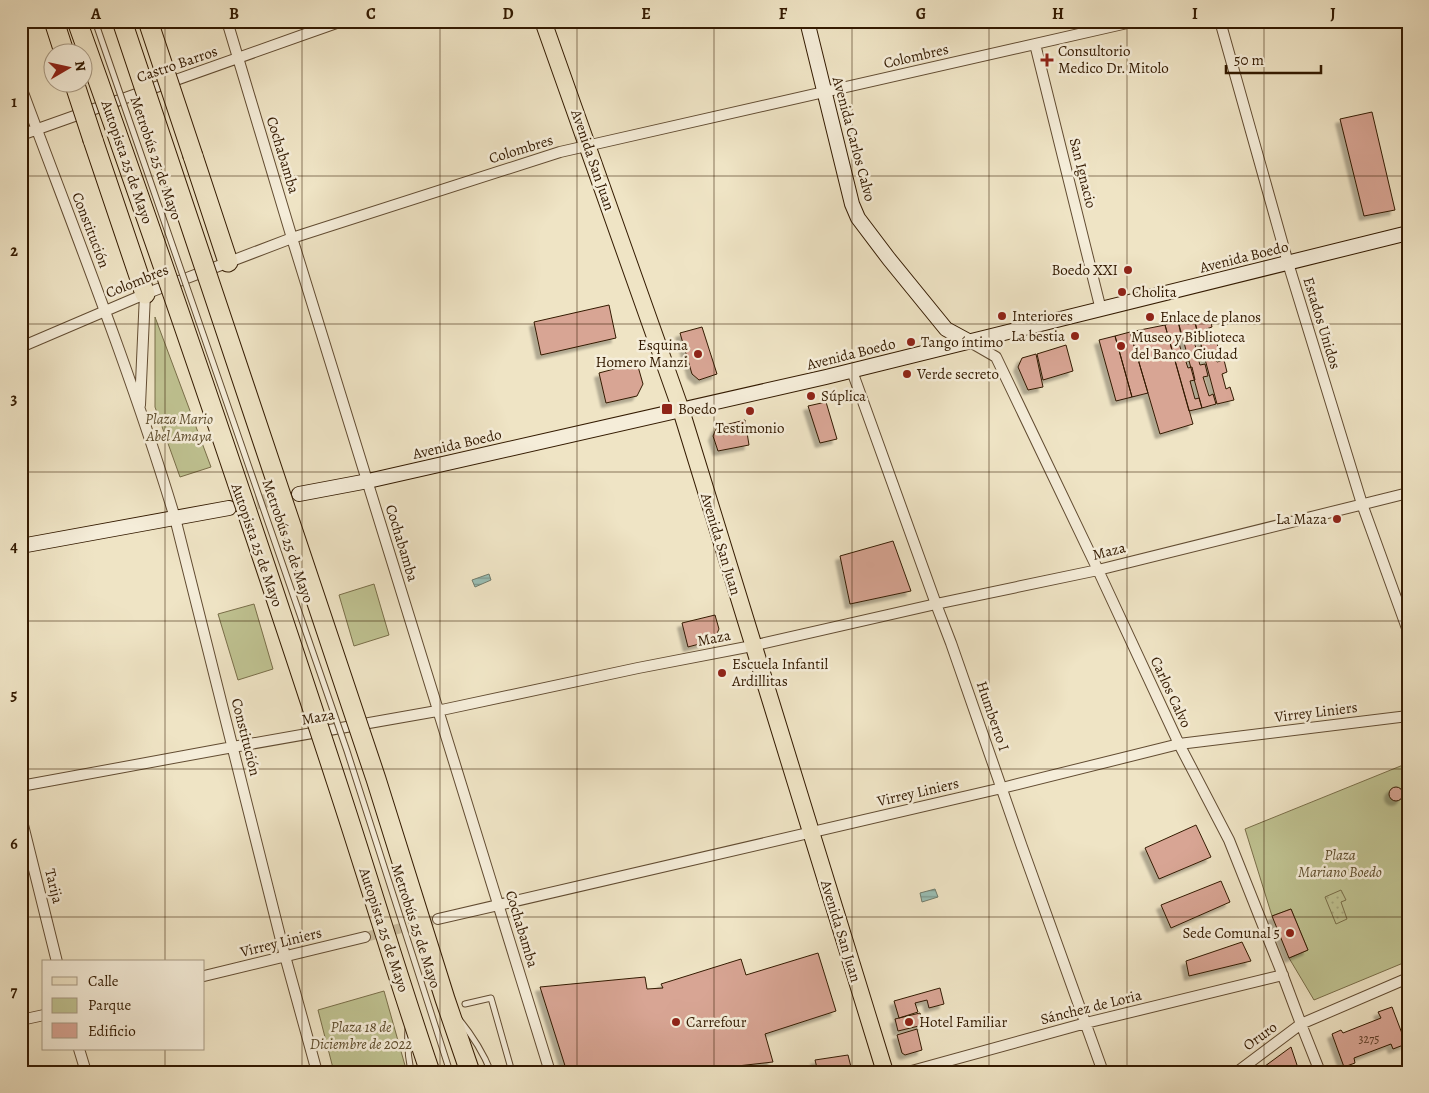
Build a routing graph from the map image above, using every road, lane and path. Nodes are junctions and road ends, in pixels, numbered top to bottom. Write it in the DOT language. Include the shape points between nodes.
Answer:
graph roads {
  1 [pos="54,21"];
  2 [pos="77,21"];
  3 [pos="95,21"];
  4 [pos="122,21"];
  5 [pos="148,21"];
  6 [pos="227,21"];
  7 [pos="342,21"];
  8 [pos="543,21"];
  9 [pos="807,21"];
  10 [pos="1136,21"];
  11 [pos="1220,21"];
  12 [pos="61,42"];
  13 [pos="1035,44"];
  14 [pos="238,59"];
  15 [pos="21,87"];
  16 [pos="77,92"];
  17 [pos="825,92"];
  18 [pos="37,129"];
  19 [pos="21,135"];
  20 [pos="588,146"];
  21 [pos="1408,233"];
  22 [pos="292,238"];
  23 [pos="228,262"];
  24 [pos="1288,263"];
  25 [pos="144,294"];
  26 [pos="105,310"];
  27 [pos="1101,310"];
  28 [pos="970,342"];
  29 [pos="21,347"];
  30 [pos="852,371"];
  31 [pos="681,410"];
  32 [pos="140,412"];
  33 [pos="368,481"];
  34 [pos="1408,493"];
  35 [pos="299,494"];
  36 [pos="1362,504"];
  37 [pos="229,508"];
  38 [pos="175,518"];
  39 [pos="21,546"];
  40 [pos="1098,570"];
  41 [pos="936,604"];
  42 [pos="1408,631"];
  43 [pos="752,646"];
  44 [pos="437,711"];
  45 [pos="1408,716"];
  46 [pos="1179,744"];
  47 [pos="233,747"];
  48 [pos="21,786"];
  49 [pos="1002,788"];
  50 [pos="21,817"];
  51 [pos="810,832"];
  52 [pos="498,904"];
  53 [pos="438,918"];
  54 [pos="365,937"];
  55 [pos="285,956"];
  56 [pos="57,960"];
  57 [pos="1283,974"];
  58 [pos="205,976"];
  59 [pos="1408,978"];
  60 [pos="445,1000"];
  61 [pos="465,1004"];
  62 [pos="410,1013"];
  63 [pos="42,1015"];
  64 [pos="21,1020"];
  65 [pos="1086,1023"];
  66 [pos="1301,1024"];
  67 [pos="80,1050"];
  68 [pos="86,1072"];
  69 [pos="316,1072"];
  70 [pos="411,1072"];
  71 [pos="430,1072"];
  72 [pos="450,1072"];
  73 [pos="470,1072"];
  74 [pos="491,1072"];
  75 [pos="512,1072"];
  76 [pos="550,1072"];
  77 [pos="885,1072"];
  78 [pos="908,1072"];
  79 [pos="1103,1072"];
  80 [pos="1237,1072"];
  81 [pos="1320,1072"];
  1 -- 12 [label="highway"];
  2 -- 62 [label="highway, Autopista 25 de Mayo, bridge" via="146,214"];
  3 -- 72 [label="lane, Metrobús 25 de Mayo, bridge" via="348,751"];
  4 -- 60 [label="highway, bridge" via="376,779"];
  5 -- 23 [label="highway, bridge"];
  6 -- 14 [label="street, Cochabamba"];
  7 -- 14 [label="street, Castro Barros"];
  8 -- 20 [label="main road, Avenida San Juan"];
  9 -- 17 [label="main road, Avenida Carlos Calvo"];
  10 -- 13 [label="street, Colombres"];
  11 -- 24 [label="street, Estados Unidos"];
  13 -- 17 [label="street, Colombres"];
  13 -- 27 [label="street, San Ignacio"];
  14 -- 18 [label="street, Castro Barros"];
  14 -- 22 [label="street, Cochabamba"];
  15 -- 18 [label="street, Constitución"];
  16 -- 25 [label="highway, bridge"];
  17 -- 20 [label="street, Colombres"];
  17 -- 28 [label="main road, Avenida Carlos Calvo" via="858,218 946,329"];
  18 -- 19 [label="street, Castro Barros"];
  18 -- 26 [label="street, Constitución"];
  20 -- 22 [label="street, Colombres" via="560,152"];
  20 -- 31 [label="main road, Avenida San Juan"];
  21 -- 24 [label="main road, Avenida Boedo"];
  22 -- 23 [label="street, Colombres"];
  22 -- 33 [label="street, Cochabamba"];
  23 -- 25 [label="street, Colombres"];
  24 -- 27 [label="main road, Avenida Boedo"];
  24 -- 36 [label="street, Estados Unidos"];
  25 -- 26 [label="street, Colombres"];
  25 -- 32 [label="street, Constitución"];
  26 -- 29 [label="street, Colombres"];
  26 -- 32 [label="street, Constitución"];
  27 -- 28 [label="main road, Avenida Boedo"];
  28 -- 30 [label="main road, Avenida Boedo"];
  28 -- 40 [label="street, Carlos Calvo" via="996,357"];
  30 -- 31 [label="main road, Avenida Boedo"];
  30 -- 41 [label="street, Humberto I"];
  31 -- 33 [label="main road, Avenida Boedo"];
  31 -- 43 [label="main road, Avenida San Juan"];
  32 -- 38 [label="street, Constitución"];
  33 -- 35 [label="main road, Avenida Boedo"];
  33 -- 44 [label="street, Cochabamba"];
  34 -- 36 [label="street, Maza"];
  36 -- 40 [label="street, Maza"];
  36 -- 42 [label="street, Estados Unidos"];
  37 -- 38 [label="main road"];
  38 -- 39 [label="main road"];
  38 -- 47 [label="street, Constitución"];
  40 -- 41 [label="street, Maza"];
  40 -- 46 [label="street, Carlos Calvo"];
  41 -- 43 [label="street, Maza"];
  41 -- 49 [label="street, Humberto I"];
  43 -- 44 [label="street, Maza"];
  43 -- 51 [label="main road, Avenida San Juan"];
  44 -- 47 [label="street, Maza"];
  44 -- 52 [label="street, Cochabamba"];
  45 -- 46 [label="street, Virrey Liniers"];
  46 -- 49 [label="street, Virrey Liniers"];
  46 -- 57 [label="street, Carlos Calvo" via="1230,840"];
  47 -- 48 [label="street, Maza"];
  47 -- 55 [label="street, Constitución"];
  49 -- 51 [label="street, Virrey Liniers"];
  49 -- 65 [label="street, Humberto I"];
  50 -- 56 [label="street, Tarija"];
  51 -- 52 [label="street, Virrey Liniers"];
  51 -- 77 [label="main road, Avenida San Juan"];
  52 -- 53 [label="street, Virrey Liniers"];
  52 -- 76 [label="street, Cochabamba"];
  54 -- 55 [label="street, Virrey Liniers"];
  55 -- 58 [label="street, Virrey Liniers"];
  55 -- 69 [label="street, Constitución"];
  57 -- 65 [label="street, Sánchez de Loria"];
  57 -- 66 [label="street, Carlos Calvo"];
  59 -- 66 [label="street"];
  60 -- 73 [label="highway, bridge"];
  60 -- 74 [label="lane, bridge" via="472,1034"];
  61 -- 75 [label="lane" via="491,998"];
  62 -- 70 [label="lane" via="407,1042"];
  62 -- 71 [label="highway, Autopista 25 de Mayo, bridge"];
  63 -- 64 [label="street"];
  65 -- 78 [label="street, Sánchez de Loria"];
  65 -- 79 [label="street, Humberto I"];
  66 -- 80 [label="street, Oruro"];
  66 -- 81 [label="street, Carlos Calvo"];
  67 -- 68 [label="street"];
}
